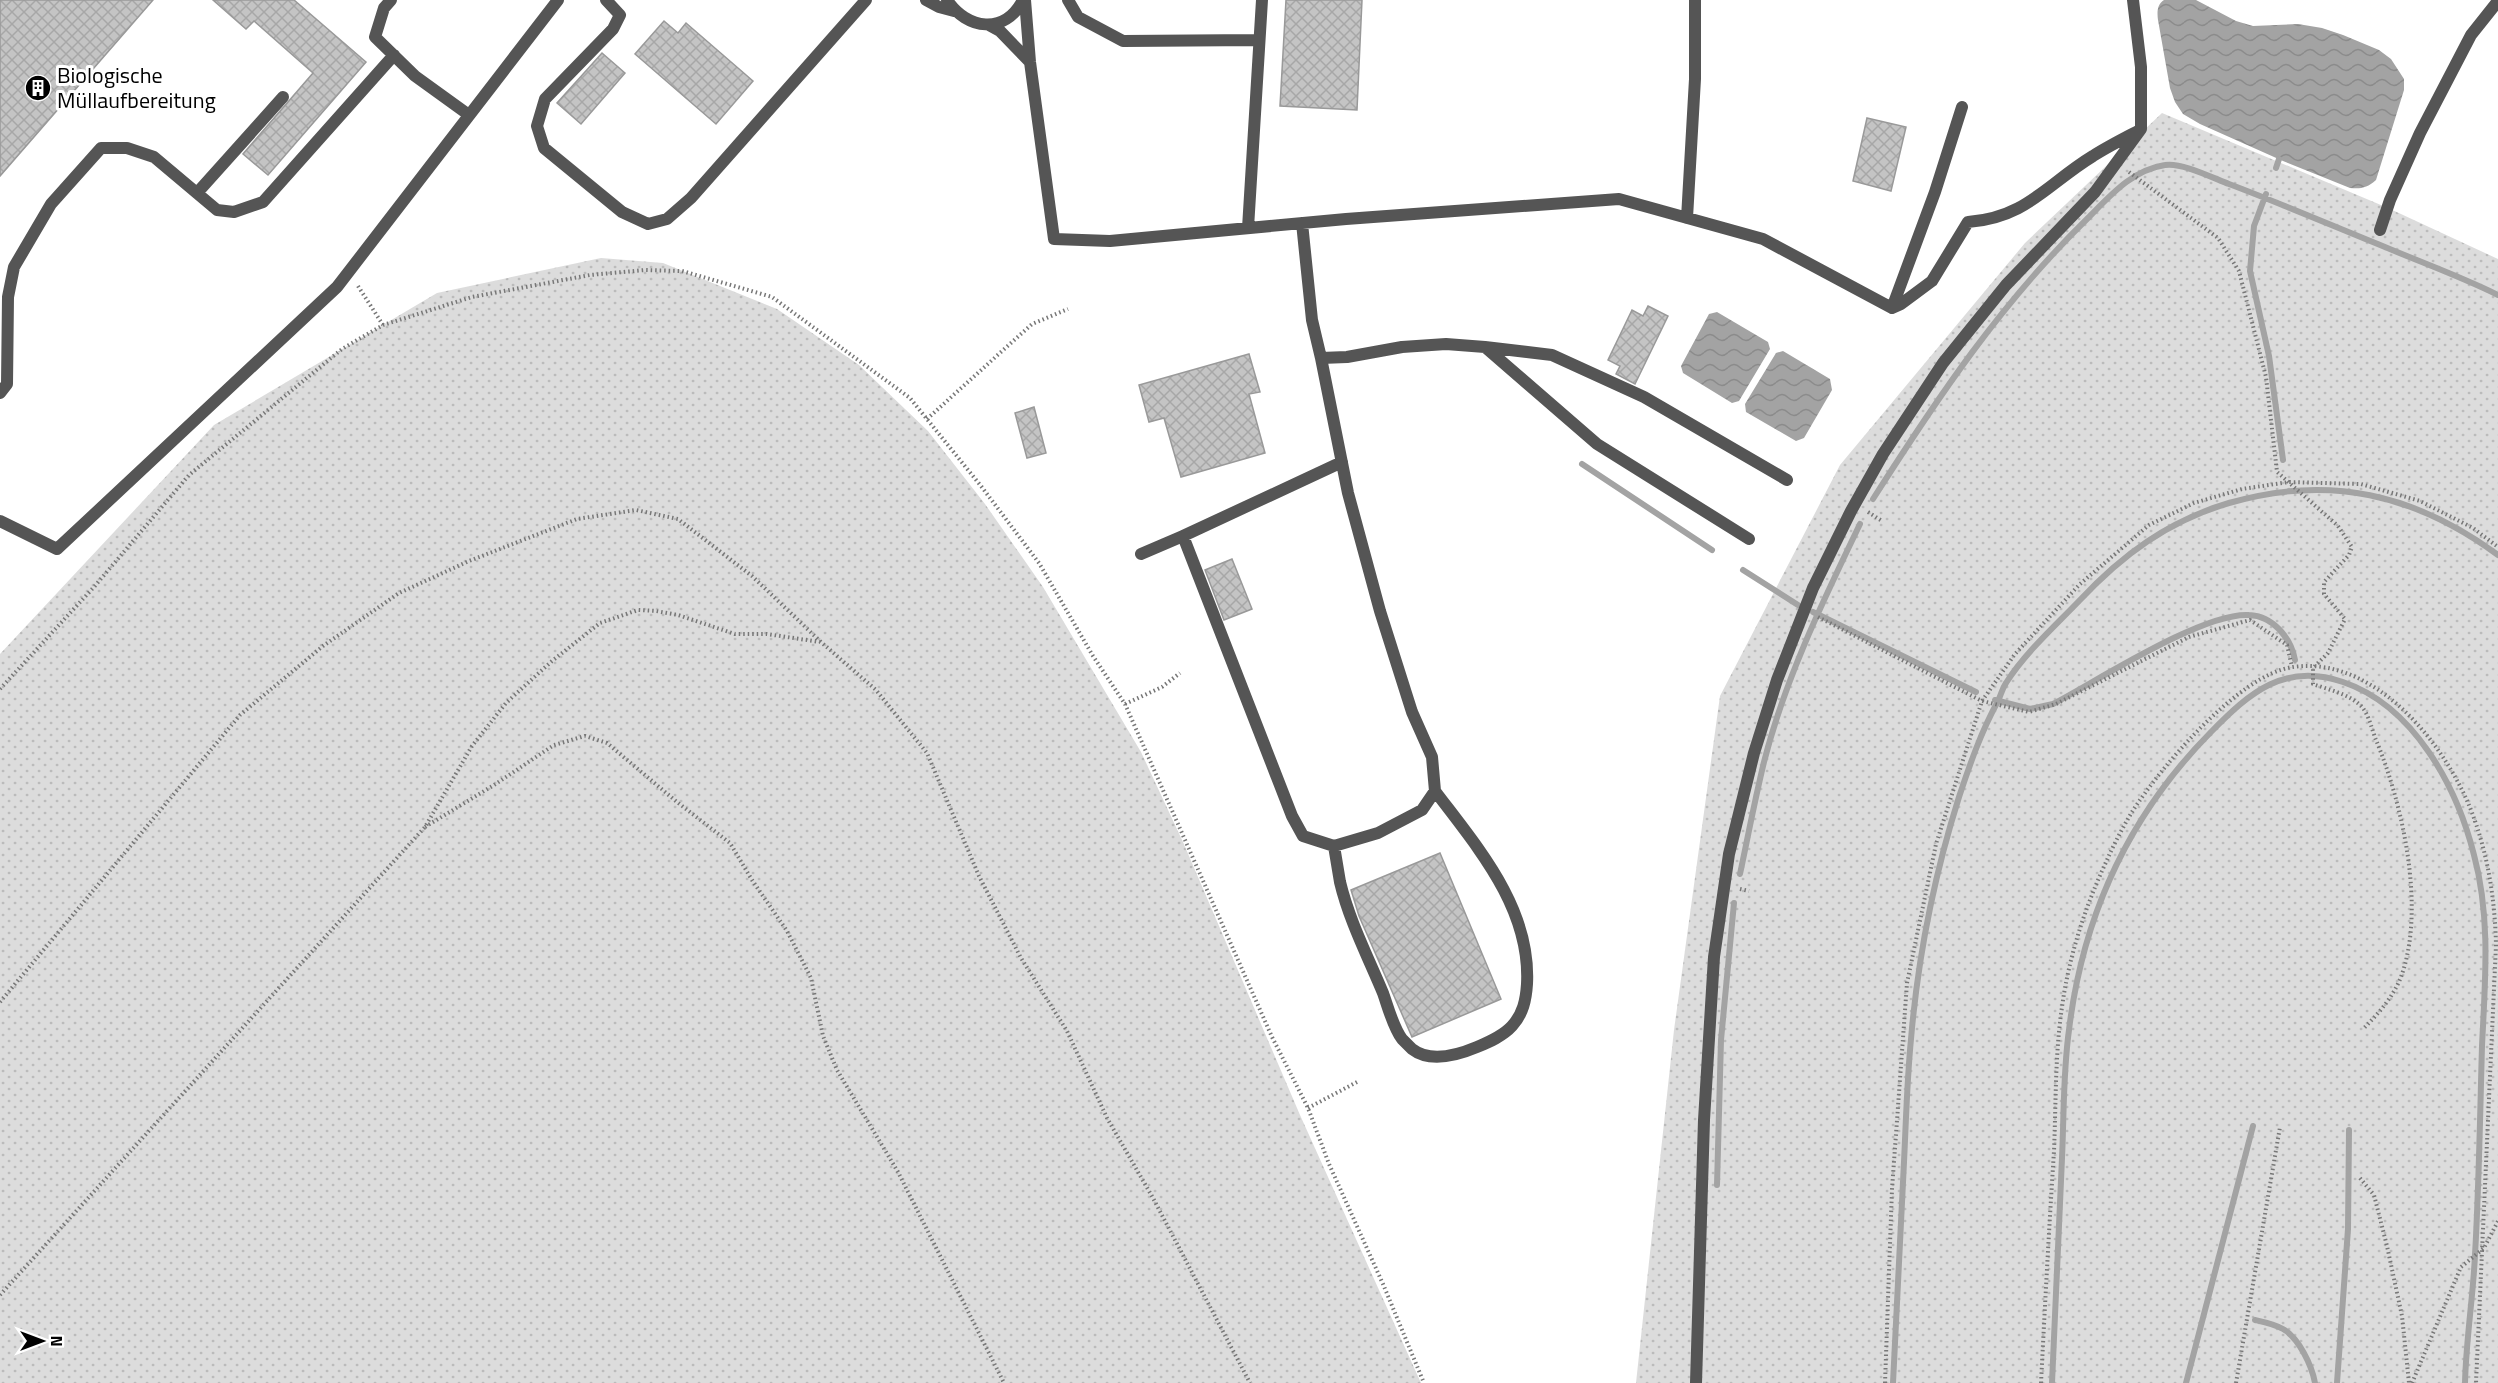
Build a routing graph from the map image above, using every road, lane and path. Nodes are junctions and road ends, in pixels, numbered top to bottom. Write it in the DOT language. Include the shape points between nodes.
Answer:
graph roads {
  1 [pos="391,0"];
  2 [pos="558,0"];
  3 [pos="606,0"];
  4 [pos="866,0"];
  5 [pos="926,0"];
  6 [pos="1024,0"];
  7 [pos="1068,0"];
  8 [pos="1262,0"];
  9 [pos="1695,0"];
  10 [pos="2133,0"];
  11 [pos="2498,1"];
  12 [pos="951,5"];
  13 [pos="989,25"];
  14 [pos="1259,40"];
  15 [pos="394,55"];
  16 [pos="1030,62"];
  17 [pos="283,97"];
  18 [pos="1962,107"];
  19 [pos="469,116"];
  20 [pos="2141,129"];
  21 [pos="2116,163"];
  22 [pos="197,193"];
  23 [pos="1687,218"];
  24 [pos="1302,223"];
  25 [pos="1248,228"];
  26 [pos="2380,230"];
  27 [pos="351,269"];
  28 [pos="1892,308"];
  29 [pos="1068,309"];
  30 [pos="383,325"];
  31 [pos="1485,347"];
  32 [pos="1321,358"];
  33 [pos="0,393"];
  34 [pos="927,419"];
  35 [pos="1342,462"];
  36 [pos="1787,480"];
  37 [pos="2289,482"];
  38 [pos="0,522"];
  39 [pos="1183,536"];
  40 [pos="1749,540"];
  41 [pos="2498,547"];
  42 [pos="1142,554"];
  43 [pos="1805,610"];
  44 [pos="820,642"];
  45 [pos="2292,667"];
  46 [pos="2313,668"];
  47 [pos="1180,674"];
  48 [pos="0,689"];
  49 [pos="1982,701"];
  50 [pos="1125,704"];
  51 [pos="1435,790"];
  52 [pos="425,827"];
  53 [pos="1334,846"];
  54 [pos="0,1002"];
  55 [pos="2364,1028"];
  56 [pos="1357,1082"];
  57 [pos="1308,1108"];
  58 [pos="2280,1127"];
  59 [pos="2360,1178"];
  60 [pos="2498,1221"];
  61 [pos="2484,1248"];
  62 [pos="0,1295"];
  63 [pos="1004,1383"];
  64 [pos="1250,1383"];
  65 [pos="1424,1383"];
  66 [pos="1696,1383"];
  67 [pos="1885,1383"];
  68 [pos="2041,1383"];
  69 [pos="2236,1383"];
  70 [pos="2411,1383"];
  71 [pos="2476,1383"];
  1 -- 15 [label="lane" via="384,8 375,37"];
  2 -- 19 [label="lane"];
  3 -- 4 [label="lane" via="620,15 613,29 545,99 537,126 544,148 622,212 648,224 667,219 691,198"];
  5 -- 12 [label="lane" via="939,7"];
  6 -- 13 [label="lane" via="1011,16"];
  6 -- 16 [label="lane"];
  7 -- 14 [label="lane" via="1078,17 1123,41"];
  8 -- 14 [label="lane"];
  9 -- 23 [label="lane"];
  10 -- 20 [label="lane" via="2141,67"];
  11 -- 26 [label="lane" via="2471,35 2420,133"];
  12 -- 13 [label="lane" via="964,19"];
  13 -- 16 [label="lane"];
  14 -- 25 [label="lane"];
  15 -- 19 [label="lane" via="415,76"];
  15 -- 22 [label="lane" via="263,202 234,212 217,210"];
  16 -- 25 [label="lane" via="1054,239 1110,241"];
  17 -- 22 [label="lane"];
  18 -- 28 [label="lane"];
  19 -- 27 [label="lane"];
  20 -- 21 [label="lane"];
  20 -- 28 [label="lane" via="2092,156 2010,214 1968,222 1932,281"];
  21 -- 37 [label="path" via="2218,238 2240,271 2266,377 2277,472"];
  21 -- 43 [label="lane" via="2095,192 2006,285 1943,363 1855,504"];
  22 -- 33 [label="lane" via="154,157 128,148 101,148 51,204 14,267 8,297 7,384"];
  23 -- 24 [label="lane" via="1619,199"];
  23 -- 28 [label="lane" via="1763,239"];
  24 -- 25 [label="lane"];
  24 -- 32 [label="lane" via="1312,320"];
  27 -- 30 [label="path"];
  27 -- 38 [label="lane" via="337,287 57,549"];
  29 -- 34 [label="path" via="1032,324"];
  30 -- 34 [label="path" via="472,297 590,275 682,271 772,297 910,398"];
  30 -- 48 [label="path" via="342,349 189,475"];
  31 -- 32 [label="lane" via="1446,344"];
  31 -- 36 [label="lane" via="1552,355 1644,397"];
  31 -- 40 [label="lane" via="1597,444"];
  32 -- 35 [label="lane"];
  34 -- 50 [label="path" via="1039,563"];
  35 -- 39 [label="lane"];
  35 -- 51 [label="lane" via="1380,611 1412,712 1432,757"];
  37 -- 41 [label="path" via="2361,484 2420,501 2473,528"];
  37 -- 46 [label="path" via="2338,526 2352,547 2323,588 2343,615 2344,624 2328,653"];
  37 -- 49 [label="path" via="2242,489 2194,503 2149,525 2080,584 2015,654"];
  39 -- 42 [label="lane"];
  39 -- 53 [label="lane" via="1292,816 1303,836"];
  43 -- 49 [label="path"];
  43 -- 66 [label="lane" via="1754,753 1730,854 1714,957 1704,1120"];
  44 -- 52 [label="path" via="735,634 656,611 638,610 600,623 506,703 472,746"];
  44 -- 54 [label="path" via="752,576 678,519 636,510 578,519 469,561 399,593 323,646 240,715"];
  44 -- 64 [label="path" via="876,690 927,753 979,876 1020,958 1067,1031 1107,1118"];
  45 -- 46 [label="path"];
  45 -- 49 [label="path" via="2287,645 2250,620 2189,637 2056,705 2029,712"];
  45 -- 68 [label="path" via="2262,678 2234,696 2164,771 2132,812 2107,859 2078,932 2062,1008"];
  46 -- 55 [label="path" via="2313,684 2352,699 2363,709 2386,763 2406,852 2410,921 2407,955 2391,997"];
  46 -- 61 [label="path" via="2348,674 2400,705 2450,768 2484,849 2495,912 2496,945"];
  47 -- 50 [label="path"];
  49 -- 67 [label="path" via="1936,844 1907,983 1892,1189"];
  50 -- 57 [label="path" via="1272,1037"];
  51 -- 53 [label="lane" via="1422,810 1378,833"];
  51 -- 53 [label="lane" via="1501,883 1524,945 1526,999 1520,1017 1492,1040 1472,1049 1436,1056 1422,1055 1401,1038 1345,899"];
  52 -- 62 [label="path"];
  52 -- 63 [label="path" via="554,745 585,736 608,743 730,843 787,931 811,978 823,1036 837,1070 898,1172"];
  56 -- 57 [label="path"];
  57 -- 65 [label="path"];
  58 -- 69 [label="path"];
  59 -- 70 [label="path" via="2374,1195 2387,1246"];
  60 -- 61 [label="path"];
  61 -- 70 [label="path" via="2461,1267"];
  61 -- 71 [label="path"];
}
